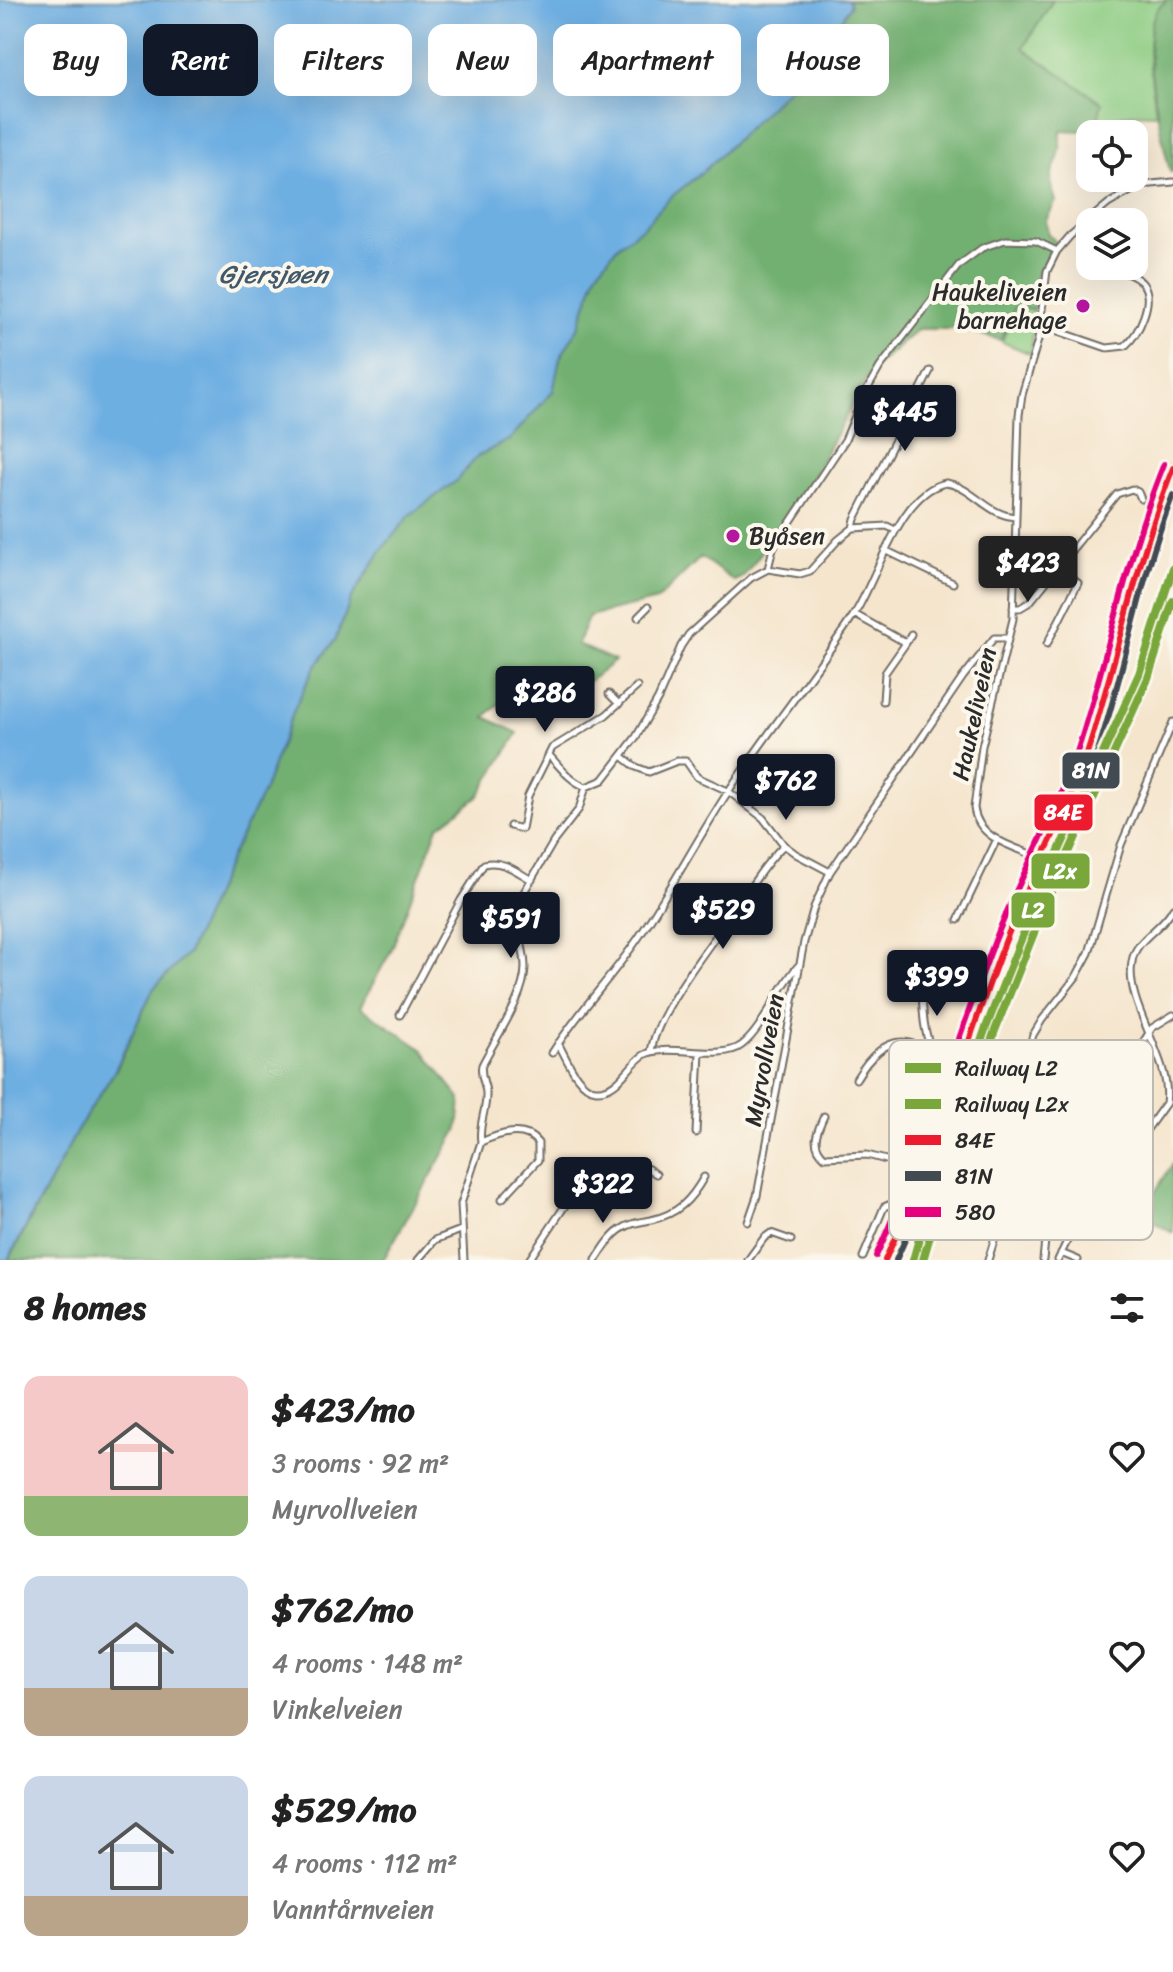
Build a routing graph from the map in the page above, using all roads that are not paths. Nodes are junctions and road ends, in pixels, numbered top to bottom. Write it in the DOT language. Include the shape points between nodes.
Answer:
graph roads {
  1 [pos="1173,182"];
  2 [pos="1057,251"];
  3 [pos="1140,280"];
  4 [pos="1040,325"];
  5 [pos="930,371"];
  6 [pos="1173,468"];
  7 [pos="1141,499"];
  8 [pos="1015,517"];
  9 [pos="853,528"];
  10 [pos="895,530"];
  11 [pos="885,550"];
  12 [pos="1057,568"];
  13 [pos="768,569"];
  14 [pos="953,583"];
  15 [pos="648,607"];
  16 [pos="1013,608"];
  17 [pos="854,614"];
  18 [pos="638,617"];
  19 [pos="911,634"];
  20 [pos="1008,638"];
  21 [pos="906,643"];
  22 [pos="1047,644"];
  23 [pos="637,687"];
  24 [pos="609,694"];
  25 [pos="883,701"];
  26 [pos="619,704"];
  27 [pos="1173,722"];
  28 [pos="1170,739"];
  29 [pos="549,755"];
  30 [pos="622,756"];
  31 [pos="586,787"];
  32 [pos="728,791"];
  33 [pos="510,826"];
  34 [pos="997,839"];
  35 [pos="784,845"];
  36 [pos="1041,858"];
  37 [pos="830,872"];
  38 [pos="532,880"];
  39 [pos="1173,908"];
  40 [pos="958,920"];
  41 [pos="800,965"];
  42 [pos="922,990"];
  43 [pos="400,1015"];
  44 [pos="1173,1015"];
  45 [pos="1152,1028"];
  46 [pos="927,1040"];
  47 [pos="970,1040"];
  48 [pos="1033,1040"];
  49 [pos="1144,1040"];
  50 [pos="558,1043"];
  51 [pos="889,1046"];
  52 [pos="651,1052"];
  53 [pos="700,1052"];
  54 [pos="552,1053"];
  55 [pos="856,1079"];
  56 [pos="824,1116"];
  57 [pos="1153,1120"];
  58 [pos="696,1133"];
  59 [pos="481,1142"];
  60 [pos="655,1160"];
  61 [pos="889,1161"];
  62 [pos="648,1168"];
  63 [pos="656,1174"];
  64 [pos="704,1177"];
  65 [pos="692,1180"];
  66 [pos="699,1185"];
  67 [pos="502,1199"];
  68 [pos="889,1205"];
  69 [pos="748,1222"];
  70 [pos="461,1230"];
  71 [pos="791,1240"];
  72 [pos="896,1240"];
  73 [pos="994,1240"];
  74 [pos="1046,1240"];
  75 [pos="1069,1240"];
  76 [pos="894,1246"];
  77 [pos="1061,1253"];
  78 [pos="863,1257"];
  79 [pos="418,1260"];
  80 [pos="464,1260"];
  81 [pos="529,1260"];
  82 [pos="596,1260"];
  83 [pos="748,1260"];
  84 [pos="885,1260"];
  85 [pos="892,1260"];
  86 [pos="988,1260"];
  87 [pos="1043,1260"];
  88 [pos="1058,1260"];
  89 [pos="1078,1260"];
  1 -- 2 [label="street, Haukeliveien" via="1148,183 1125,193 1075,230"];
  2 -- 4 [label="street, Haukeliveien" via="1045,277"];
  2 -- 13 [label="street" via="1029,240 1005,240 959,265 875,375 845,440 773,548"];
  3 -- 4 [label="street" via="1147,303 1128,344 1107,348"];
  4 -- 8 [label="street, Haukeliveien" via="1020,407"];
  5 -- 9 [label="street"];
  6 -- 36 [label="main road" via="1148,531 1085,756"];
  7 -- 12 [label="street" via="1132,489 1117,494"];
  8 -- 10 [label="street" via="997,513 946,483 926,494"];
  8 -- 16 [label="street, Haukeliveien"];
  9 -- 10 [label="street"];
  9 -- 13 [label="street" via="810,571"];
  10 -- 11 [label="street"];
  11 -- 14 [label="street"];
  11 -- 17 [label="street"];
  12 -- 16 [label="street" via="1030,602"];
  12 -- 22 [label="street" via="1078,583"];
  13 -- 30 [label="street" via="689,634 648,719"];
  15 -- 18 [label="street"];
  16 -- 20 [label="street, Haukeliveien"];
  17 -- 21 [label="street"];
  17 -- 32 [label="street"];
  19 -- 21 [label="street"];
  20 -- 34 [label="street, Haukeliveien" via="982,746 974,808 978,826"];
  20 -- 37 [label="street, Myrvollveien" via="994,638 963,677"];
  21 -- 25 [label="street" via="885,673"];
  23 -- 26 [label="street"];
  24 -- 26 [label="street"];
  26 -- 29 [label="street" via="555,745"];
  27 -- 28 [label="street"];
  28 -- 48 [label="street" via="1121,845 1085,962"];
  29 -- 31 [label="street"];
  29 -- 33 [label="street" via="528,796 522,829"];
  30 -- 31 [label="street" via="603,780"];
  30 -- 32 [label="street" via="649,772 686,761 697,777"];
  31 -- 38 [label="street" via="579,809"];
  32 -- 35 [label="street" via="763,818"];
  32 -- 50 [label="street" via="637,940"];
  34 -- 36 [label="street, Haukeliveien"];
  34 -- 40 [label="street"];
  35 -- 37 [label="street"];
  35 -- 52 [label="street" via="694,967 656,1032"];
  36 -- 47 [label="main road"];
  37 -- 41 [label="street, Myrvollveien" via="814,907"];
  38 -- 43 [label="street" via="502,864 484,864"];
  38 -- 59 [label="street" via="516,914 524,983 480,1071 487,1094"];
  39 -- 45 [label="street" via="1138,946 1131,963"];
  41 -- 53 [label="street" via="742,1045"];
  41 -- 69 [label="street, Myrvollveien" via="767,1151"];
  42 -- 46 [label="street"];
  44 -- 45 [label="street"];
  45 -- 49 [label="street"];
  45 -- 57 [label="street" via="1171,1076 1169,1098"];
  50 -- 52 [label="street" via="575,1073 598,1091"];
  50 -- 54 [label="street"];
  51 -- 55 [label="street" via="872,1055"];
  52 -- 53 [label="street"];
  53 -- 58 [label="street"];
  56 -- 61 [label="street" via="815,1142 825,1157 867,1155"];
  59 -- 67 [label="street" via="519,1132 538,1143 538,1160"];
  59 -- 70 [label="street" via="463,1192"];
  60 -- 62 [label="street"];
  62 -- 63 [label="street"];
  62 -- 81 [label="street" via="624,1161 590,1172"];
  64 -- 66 [label="street"];
  65 -- 66 [label="street"];
  66 -- 82 [label="street" via="680,1209 616,1232"];
  68 -- 78 [label="street"];
  70 -- 79 [label="street" via="435,1240"];
  70 -- 80 [label="street"];
  71 -- 83 [label="street" via="771,1233"];
  72 -- 76 [label="main road"];
  73 -- 86 [label="street"];
  74 -- 87 [label="street"];
  75 -- 77 [label="street"];
  76 -- 84 [label="main road"];
  76 -- 85 [label="main road"];
  77 -- 88 [label="street"];
  77 -- 89 [label="street"];
}
